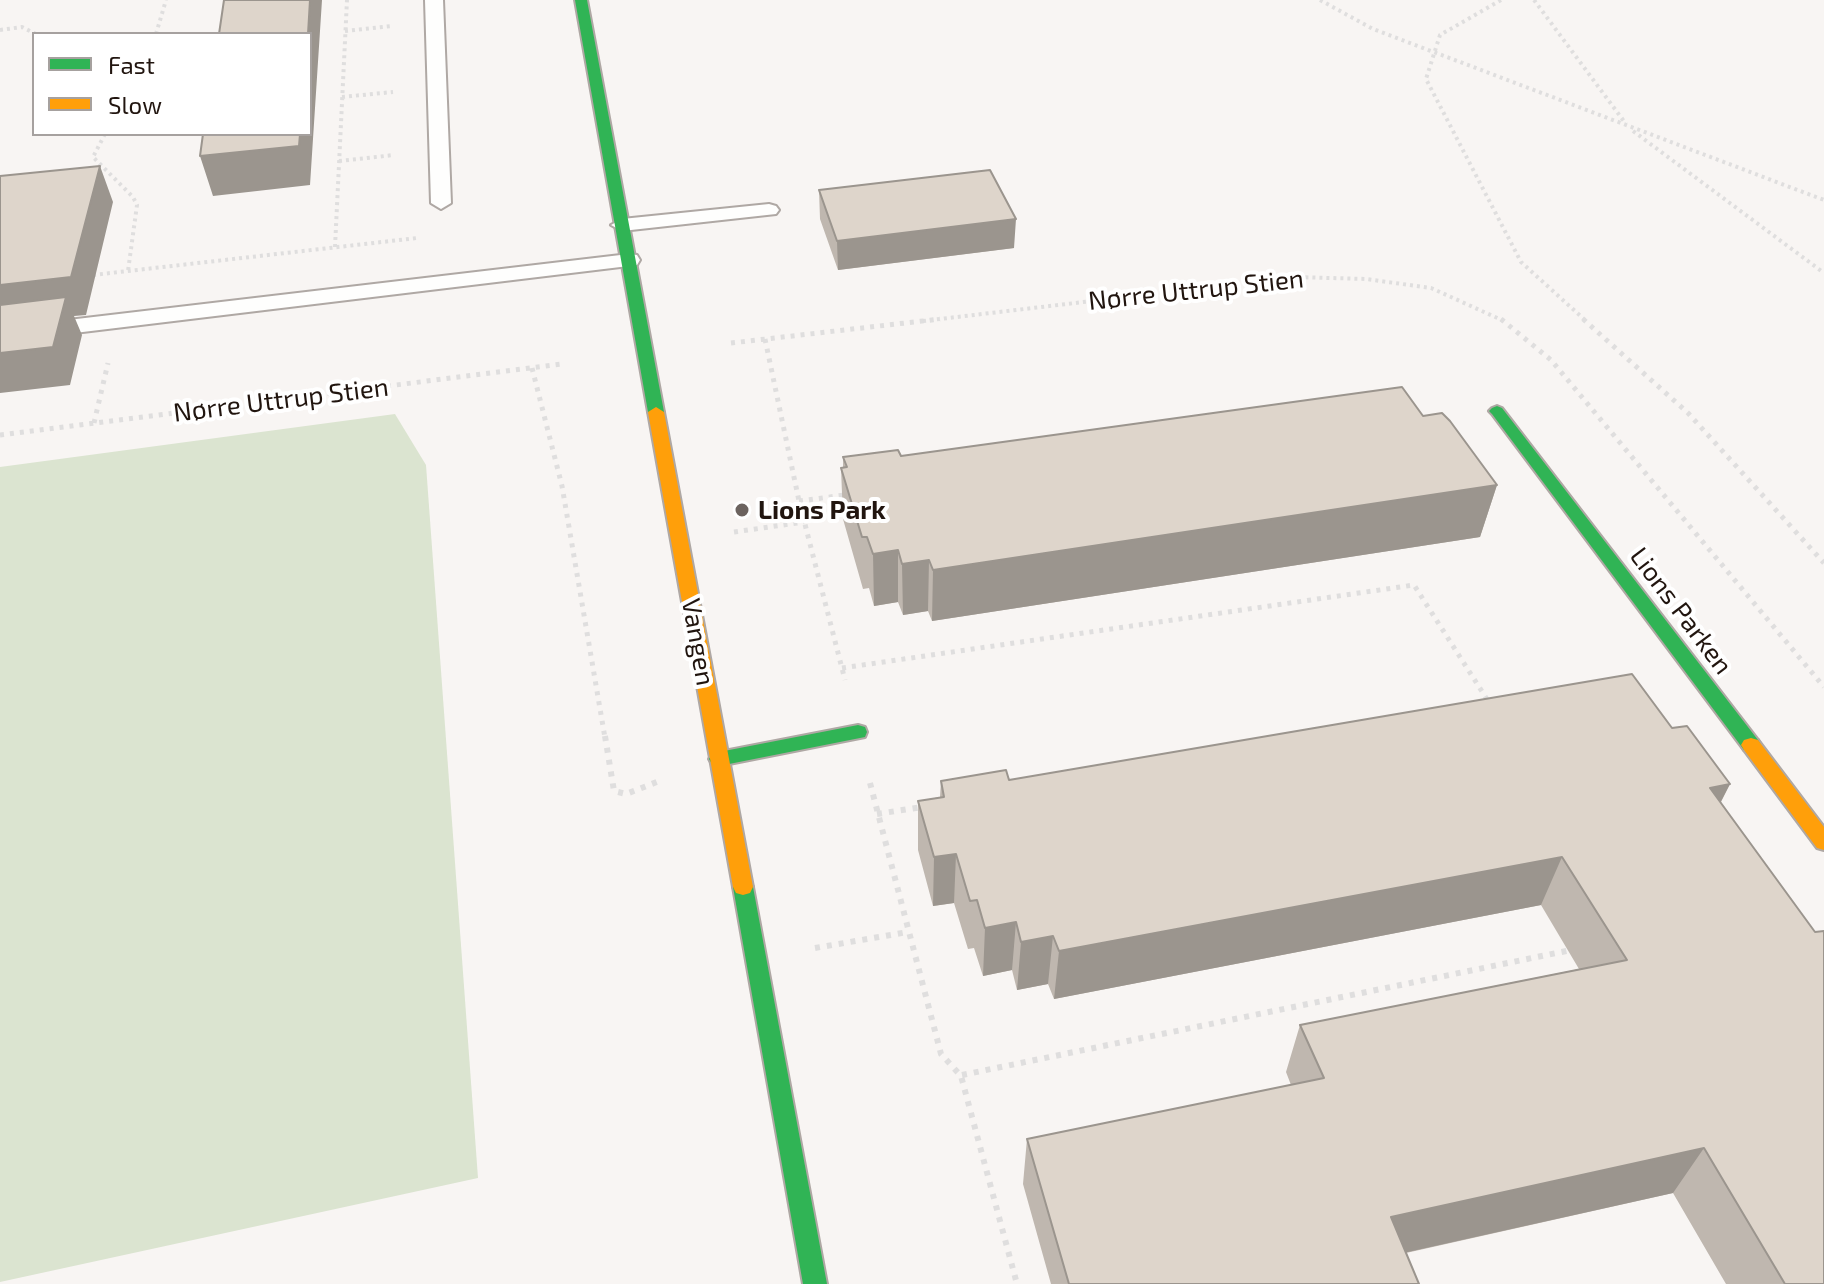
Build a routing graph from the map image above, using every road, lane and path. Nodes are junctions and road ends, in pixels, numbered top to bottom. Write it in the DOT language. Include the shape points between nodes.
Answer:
graph roads {
  1 [pos="166,0"];
  2 [pos="347,0"];
  3 [pos="434,0"];
  4 [pos="581,0"];
  5 [pos="1320,0"];
  6 [pos="1501,0"];
  7 [pos="1534,0"];
  8 [pos="0,30"];
  9 [pos="32,32"];
  10 [pos="157,32"];
  11 [pos="1435,51"];
  12 [pos="1628,127"];
  13 [pos="104,136"];
  14 [pos="439,151"];
  15 [pos="339,161"];
  16 [pos="1824,200"];
  17 [pos="441,203"];
  18 [pos="769,210"];
  19 [pos="622,225"];
  20 [pos="430,237"];
  21 [pos="335,247"];
  22 [pos="629,260"];
  23 [pos="129,270"];
  24 [pos="1824,273"];
  25 [pos="86,275"];
  26 [pos="333,296"];
  27 [pos="117,321"];
  28 [pos="0,335"];
  29 [pos="765,339"];
  30 [pos="731,343"];
  31 [pos="562,364"];
  32 [pos="532,368"];
  33 [pos="1497,411"];
  34 [pos="94,423"];
  35 [pos="0,435"];
  36 [pos="846,495"];
  37 [pos="799,501"];
  38 [pos="804,522"];
  39 [pos="733,532"];
  40 [pos="1824,563"];
  41 [pos="842,668"];
  42 [pos="1824,687"];
  43 [pos="1478,712"];
  44 [pos="858,732"];
  45 [pos="719,759"];
  46 [pos="923,806"];
  47 [pos="877,814"];
  48 [pos="1824,842"];
  49 [pos="908,932"];
  50 [pos="1584,947"];
  51 [pos="755,958"];
  52 [pos="961,1076"];
  53 [pos="815,1284"];
  54 [pos="1017,1284"];
  1 -- 10 [label="path"];
  2 -- 15 [label="path"];
  3 -- 14 [label="lane"];
  4 -- 19 [label="street, Vangen"];
  5 -- 11 [label="path" via="1373,29"];
  6 -- 11 [label="path" via="1440,35"];
  7 -- 12 [label="path"];
  8 -- 9 [label="path" via="22,27"];
  11 -- 12 [label="path"];
  11 -- 40 [label="path" via="1426,79 1521,262 1688,413"];
  12 -- 16 [label="path"];
  12 -- 24 [label="path"];
  13 -- 23 [label="path" via="93,157 137,205"];
  14 -- 15 [label="path"];
  14 -- 17 [label="lane"];
  15 -- 21 [label="path"];
  18 -- 19 [label="lane"];
  19 -- 22 [label="street, Vangen"];
  20 -- 21 [label="path"];
  21 -- 23 [label="path"];
  21 -- 26 [label="path"];
  22 -- 26 [label="lane"];
  22 -- 45 [label="street, Vangen"];
  23 -- 25 [label="path"];
  23 -- 27 [label="path"];
  26 -- 27 [label="lane"];
  27 -- 28 [label="lane"];
  27 -- 34 [label="path"];
  29 -- 30 [label="path, Nørre Uttrup Stien"];
  29 -- 37 [label="path"];
  29 -- 42 [label="path, Nørre Uttrup Stien" via="1295,277 1431,288 1497,315 1551,360"];
  31 -- 32 [label="path, Nørre Uttrup Stien"];
  32 -- 34 [label="path, Nørre Uttrup Stien"];
  32 -- 45 [label="path" via="562,486 614,791 626,794"];
  33 -- 48 [label="street, Lions Parken"];
  34 -- 35 [label="path, Nørre Uttrup Stien"];
  36 -- 37 [label="path"];
  37 -- 38 [label="path"];
  38 -- 39 [label="path"];
  38 -- 41 [label="path"];
  41 -- 43 [label="path" via="1414,585 1493,710"];
  41 -- 44 [label="path"];
  44 -- 45 [label="street"];
  44 -- 47 [label="path"];
  45 -- 51 [label="street, Vangen"];
  46 -- 47 [label="path"];
  47 -- 49 [label="path"];
  49 -- 51 [label="path"];
  49 -- 52 [label="path" via="941,1054"];
  50 -- 52 [label="path"];
  51 -- 53 [label="street, Vangen"];
  52 -- 54 [label="path"];
}
